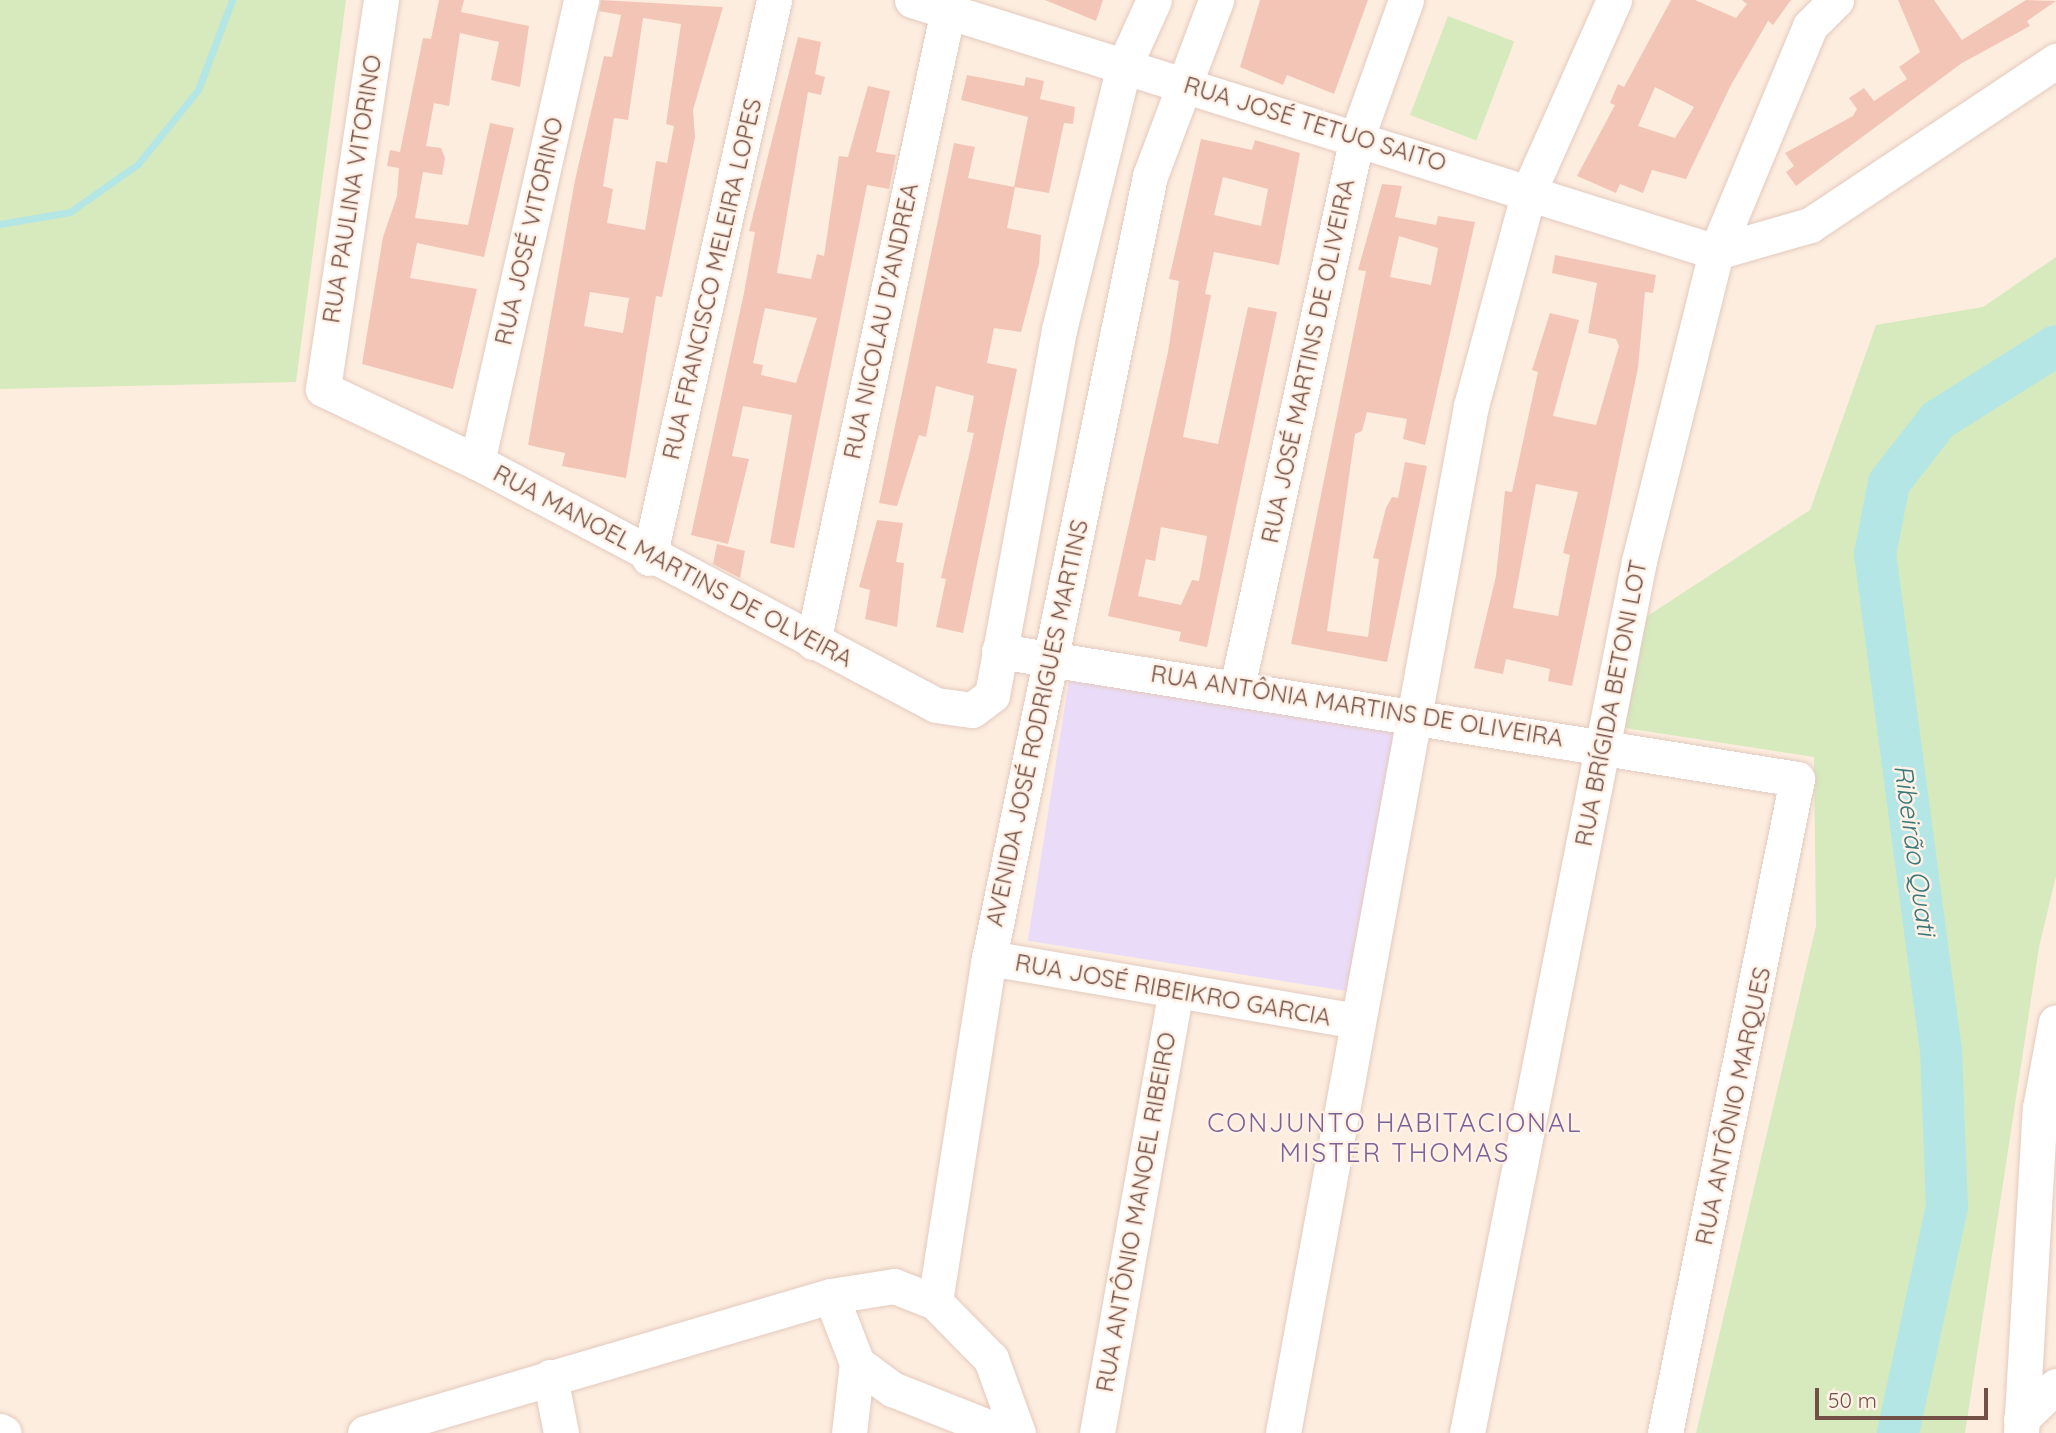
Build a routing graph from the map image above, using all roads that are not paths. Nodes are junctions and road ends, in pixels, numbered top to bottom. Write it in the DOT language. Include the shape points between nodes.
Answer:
graph roads {
  1 [pos="381,0"];
  2 [pos="581,0"];
  3 [pos="774,0"];
  4 [pos="912,0"];
  5 [pos="1154,0"];
  6 [pos="1216,0"];
  7 [pos="1406,0"];
  8 [pos="1614,0"];
  9 [pos="1836,0"];
  10 [pos="948,5"];
  11 [pos="2056,61"];
  12 [pos="1124,66"];
  13 [pos="1182,84"];
  14 [pos="1357,137"];
  15 [pos="1529,191"];
  16 [pos="1716,252"];
  17 [pos="321,378"];
  18 [pos="477,462"];
  19 [pos="649,558"];
  20 [pos="813,642"];
  21 [pos="999,651"];
  22 [pos="1051,658"];
  23 [pos="1237,687"];
  24 [pos="1413,715"];
  25 [pos="1602,745"];
  26 [pos="1797,779"];
  27 [pos="989,958"];
  28 [pos="1176,990"];
  29 [pos="1358,1021"];
  30 [pos="2056,1022"];
  31 [pos="2048,1100"];
  32 [pos="831,1296"];
  33 [pos="935,1302"];
  34 [pos="857,1363"];
  35 [pos="550,1377"];
  36 [pos="2056,1386"];
  37 [pos="2021,1426"];
  38 [pos="365,1433"];
  39 [pos="561,1433"];
  40 [pos="849,1433"];
  41 [pos="1003,1433"];
  42 [pos="1018,1433"];
  43 [pos="1097,1433"];
  44 [pos="1283,1433"];
  45 [pos="1467,1433"];
  46 [pos="1665,1433"];
  1 -- 17 [label="street, RUA PAULINA VITORINO" via="357,185"];
  2 -- 18 [label="street, RUA JOSÉ VITORINO"];
  3 -- 19 [label="street, RUA FRANCISCO MELEIRA LOPES"];
  4 -- 10 [label="street, RUA JOSÉ TETUO SAITO"];
  5 -- 12 [label="street"];
  6 -- 13 [label="street, AVENIDA JOSÉ RODRIGUES MARTINS"];
  7 -- 14 [label="street, RUA JOSÉ MARTINS DE OLIVEIRA"];
  8 -- 15 [label="street"];
  9 -- 16 [label="street, RUA BRÍGIDA BETONI LOT" via="1810,26"];
  10 -- 12 [label="street, RUA JOSÉ TETUO SAITO"];
  10 -- 20 [label="street, RUA NICOLAU D'ANDREA"];
  11 -- 16 [label="street" via="1810,225"];
  12 -- 13 [label="street, RUA JOSÉ TETUO SAITO"];
  12 -- 21 [label="street" via="1059,330"];
  13 -- 14 [label="street, RUA JOSÉ TETUO SAITO"];
  13 -- 22 [label="street, AVENIDA JOSÉ RODRIGUES MARTINS" via="1150,176"];
  14 -- 15 [label="street, RUA JOSÉ TETUO SAITO"];
  14 -- 23 [label="street, RUA JOSÉ MARTINS DE OLIVEIRA"];
  15 -- 16 [label="street, RUA JOSÉ TETUO SAITO"];
  15 -- 24 [label="street" via="1471,405"];
  16 -- 25 [label="street, RUA BRÍGIDA BETONI LOT" via="1639,561"];
  17 -- 18 [label="street, RUA MANOEL MARTINS DE OLVEIRA" via="323,389"];
  18 -- 19 [label="street, RUA MANOEL MARTINS DE OLVEIRA"];
  19 -- 20 [label="street, RUA MANOEL MARTINS DE OLVEIRA"];
  20 -- 21 [label="street, RUA MANOEL MARTINS DE OLVEIRA" via="936,705 972,710 992,695"];
  21 -- 22 [label="street, RUA ANTÔNIA MARTINS DE OLIVEIRA"];
  22 -- 23 [label="street, RUA ANTÔNIA MARTINS DE OLIVEIRA"];
  22 -- 27 [label="street, AVENIDA JOSÉ RODRIGUES MARTINS"];
  23 -- 24 [label="street, RUA ANTÔNIA MARTINS DE OLIVEIRA"];
  24 -- 25 [label="street, RUA ANTÔNIA MARTINS DE OLIVEIRA"];
  24 -- 29 [label="street"];
  25 -- 26 [label="street, RUA ANTÔNIA MARTINS DE OLIVEIRA"];
  25 -- 45 [label="street, RUA BRÍGIDA BETONI LOT"];
  26 -- 46 [label="street, RUA ANTÔNIO MARQUES"];
  27 -- 28 [label="street, RUA JOSÉ RIBEIKRO GARCIA"];
  27 -- 33 [label="street, AVENIDA JOSÉ RODRIGUES MARTINS"];
  28 -- 29 [label="street, RUA JOSÉ RIBEIKRO GARCIA"];
  28 -- 43 [label="street, RUA ANTÔNIO MANOEL RIBEIRO"];
  29 -- 44 [label="street"];
  30 -- 31 [label="street"];
  31 -- 37 [label="street"];
  32 -- 33 [label="street" via="894,1286"];
  32 -- 34 [label="street"];
  32 -- 35 [label="street"];
  33 -- 42 [label="street" via="991,1359"];
  34 -- 40 [label="street"];
  34 -- 41 [label="street" via="892,1389"];
  35 -- 38 [label="street"];
  35 -- 39 [label="street"];
  36 -- 37 [label="street"];
}
